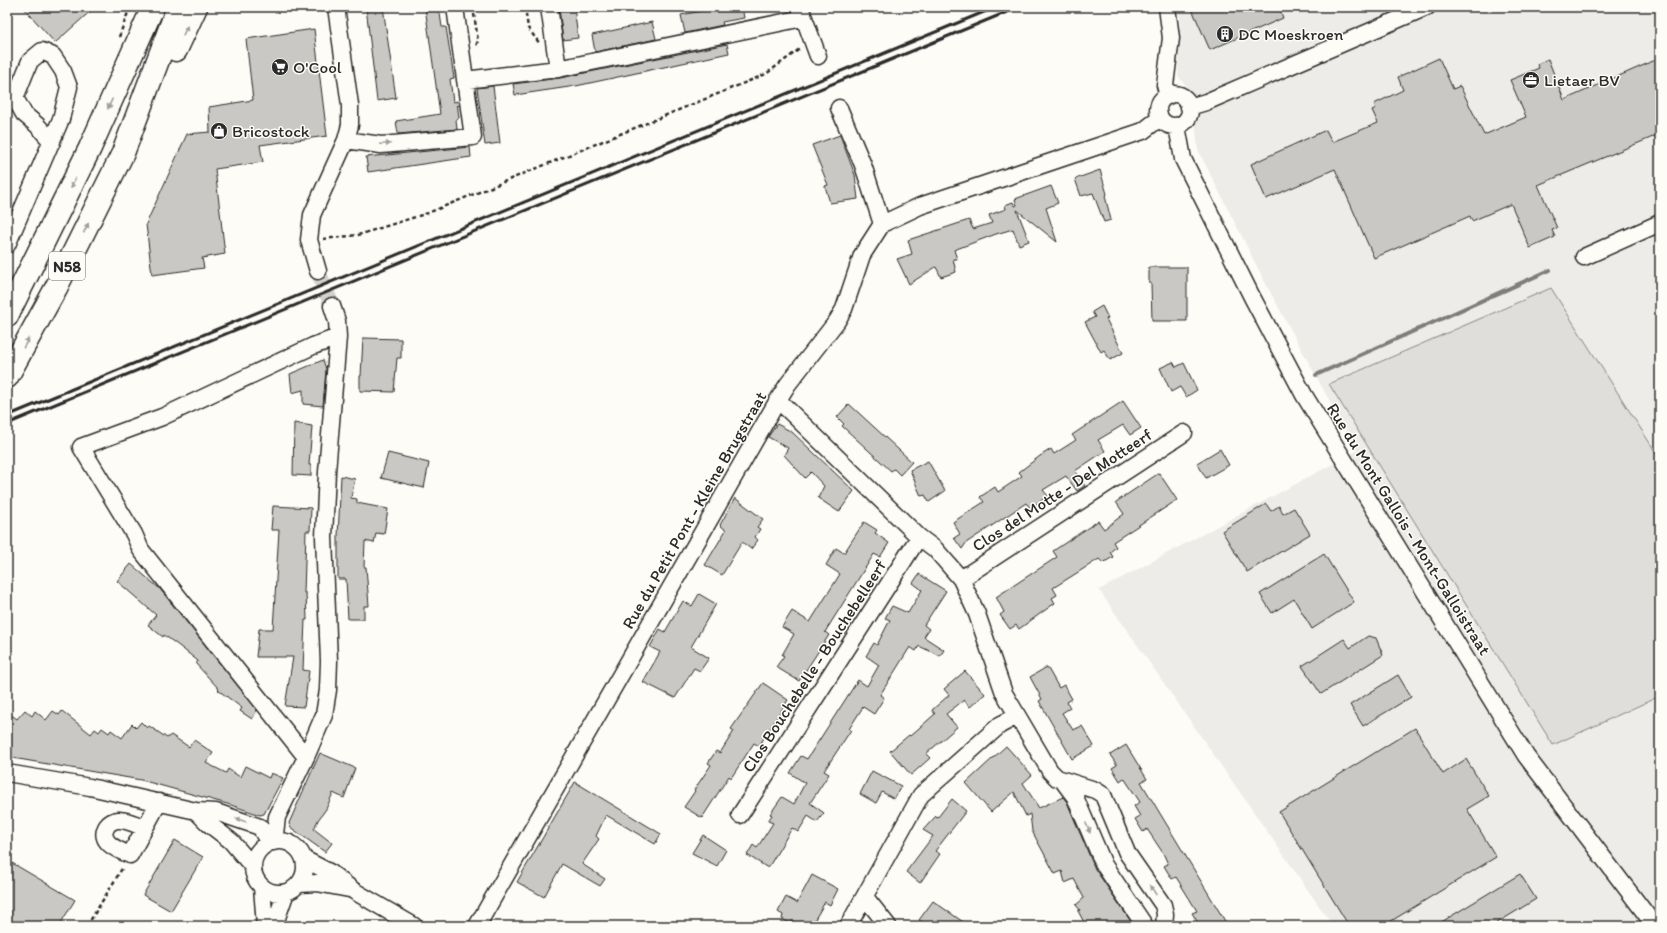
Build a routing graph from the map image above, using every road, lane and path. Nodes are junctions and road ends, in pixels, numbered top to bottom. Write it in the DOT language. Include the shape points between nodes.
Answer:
graph roads {
  1 [pos="139,7"];
  2 [pos="153,7"];
  3 [pos="178,7"];
  4 [pos="196,7"];
  5 [pos="336,7"];
  6 [pos="455,7"];
  7 [pos="549,7"];
  8 [pos="1167,7"];
  9 [pos="1427,7"];
  10 [pos="802,12"];
  11 [pos="812,41"];
  12 [pos="818,56"];
  13 [pos="126,69"];
  14 [pos="558,69"];
  15 [pos="465,80"];
  16 [pos="1168,96"];
  17 [pos="1189,107"];
  18 [pos="839,108"];
  19 [pos="1160,118"];
  20 [pos="1177,126"];
  21 [pos="346,140"];
  22 [pos="52,142"];
  23 [pos="123,153"];
  24 [pos="1660,223"];
  25 [pos="882,224"];
  26 [pos="309,240"];
  27 [pos="7,245"];
  28 [pos="1584,257"];
  29 [pos="318,271"];
  30 [pos="332,306"];
  31 [pos="7,316"];
  32 [pos="338,337"];
  33 [pos="7,377"];
  34 [pos="778,400"];
  35 [pos="1184,433"];
  36 [pos="919,537"];
  37 [pos="961,579"];
  38 [pos="1017,716"];
  39 [pos="306,757"];
  40 [pos="7,774"];
  41 [pos="1063,781"];
  42 [pos="1096,790"];
  43 [pos="159,802"];
  44 [pos="1079,807"];
  45 [pos="196,811"];
  46 [pos="740,816"];
  47 [pos="145,828"];
  48 [pos="271,843"];
  49 [pos="1127,853"];
  50 [pos="130,855"];
  51 [pos="304,859"];
  52 [pos="1104,865"];
  53 [pos="254,867"];
  54 [pos="262,887"];
  55 [pos="292,888"];
  56 [pos="354,891"];
  57 [pos="865,897"];
  58 [pos="1164,909"];
  59 [pos="1142,923"];
  60 [pos="87,926"];
  61 [pos="265,926"];
  62 [pos="274,926"];
  63 [pos="414,926"];
  64 [pos="477,926"];
  65 [pos="848,926"];
  66 [pos="888,926"];
  67 [pos="1164,926"];
  68 [pos="1656,926"];
  1 -- 13 [label="highway" via="128,38"];
  2 -- 13 [label="highway, N58"];
  3 -- 23 [label="highway, N58"];
  23 -- 4 [label="highway, one-way"];
  5 -- 21 [label="street" via="350,105 350,125"];
  6 -- 15 [label="street"];
  7 -- 14 [label="street"];
  8 -- 16 [label="street" via="1171,38 1166,85"];
  9 -- 17 [label="street"];
  10 -- 11 [label="street"];
  10 -- 14 [label="street"];
  11 -- 12 [label="street"];
  11 -- 26 [label="path" via="766,74 428,213 358,235"];
  13 -- 31 [label="highway, N58, one-way"];
  14 -- 15 [label="street"];
  21 -- 15 [label="street, one-way" via="381,145 473,137"];
  16 -- 17 [label="street" via="1181,97"];
  16 -- 19 [label="street" via="1160,102"];
  17 -- 20 [label="street" via="1188,117"];
  18 -- 25 [label="street" via="863,165"];
  19 -- 20 [label="street" via="1167,125"];
  19 -- 25 [label="street" via="1143,131 920,206"];
  20 -- 68 [label="street, Rue du Mont Gallois - Mont-Galloistraat" via="1183,159 1304,395 1526,756"];
  21 -- 26 [label="street" via="312,215"];
  22 -- 22 [label="street" via="69,87 63,71 53,56 42,51 30,61 15,98 24,114"];
  22 -- 27 [label="street"];
  33 -- 23 [label="highway, N58, one-way" via="56,288"];
  24 -- 28 [label="street"];
  25 -- 34 [label="street, Rue du Petit Pont - Kleine Brugstraat" via="862,255 838,321"];
  26 -- 29 [label="street"];
  30 -- 32 [label="street" via="337,321"];
  32 -- 39 [label="street" via="324,537 328,690 324,715"];
  32 -- 39 [label="street" via="313,346 162,417 81,447 134,534 141,550"];
  34 -- 36 [label="street"];
  34 -- 64 [label="street, Rue du Petit Pont - Kleine Brugstraat"];
  35 -- 37 [label="street, Clos del Motte - Del Motteerf"];
  36 -- 37 [label="street" via="935,549"];
  36 -- 46 [label="street, Clos Bouchebelle - Bouchebelleerf"];
  37 -- 38 [label="street" via="977,614 1004,693"];
  38 -- 41 [label="street" via="1050,771"];
  38 -- 57 [label="street" via="1000,725 921,795"];
  39 -- 48 [label="street" via="277,816"];
  40 -- 43 [label="street" via="90,787"];
  41 -- 42 [label="street"];
  41 -- 44 [label="street" via="1071,790"];
  42 -- 44 [label="street" via="1086,796"];
  42 -- 49 [label="street" via="1104,798"];
  43 -- 45 [label="street"];
  43 -- 47 [label="street"];
  44 -- 52 [label="street, one-way"];
  48 -- 45 [label="street, one-way" via="260,827 216,812"];
  45 -- 53 [label="street" via="231,841"];
  47 -- 50 [label="street"];
  47 -- 50 [label="street" via="118,820 109,823 104,831 106,841 114,848"];
  48 -- 51 [label="street" via="284,842 292,845 300,851"];
  48 -- 53 [label="street" via="261,849 255,857"];
  49 -- 52 [label="street"];
  58 -- 49 [label="street, one-way"];
  50 -- 60 [label="path"];
  51 -- 55 [label="street" via="304,877"];
  51 -- 56 [label="street" via="331,873"];
  52 -- 59 [label="street"];
  53 -- 54 [label="street" via="256,878"];
  54 -- 55 [label="street" via="277,893"];
  54 -- 61 [label="street"];
  55 -- 56 [label="street" via="317,883"];
  55 -- 62 [label="street"];
  56 -- 63 [label="street"];
  57 -- 65 [label="street"];
  57 -- 66 [label="street"];
  58 -- 59 [label="street" via="1154,920"];
  58 -- 67 [label="street"];
}
